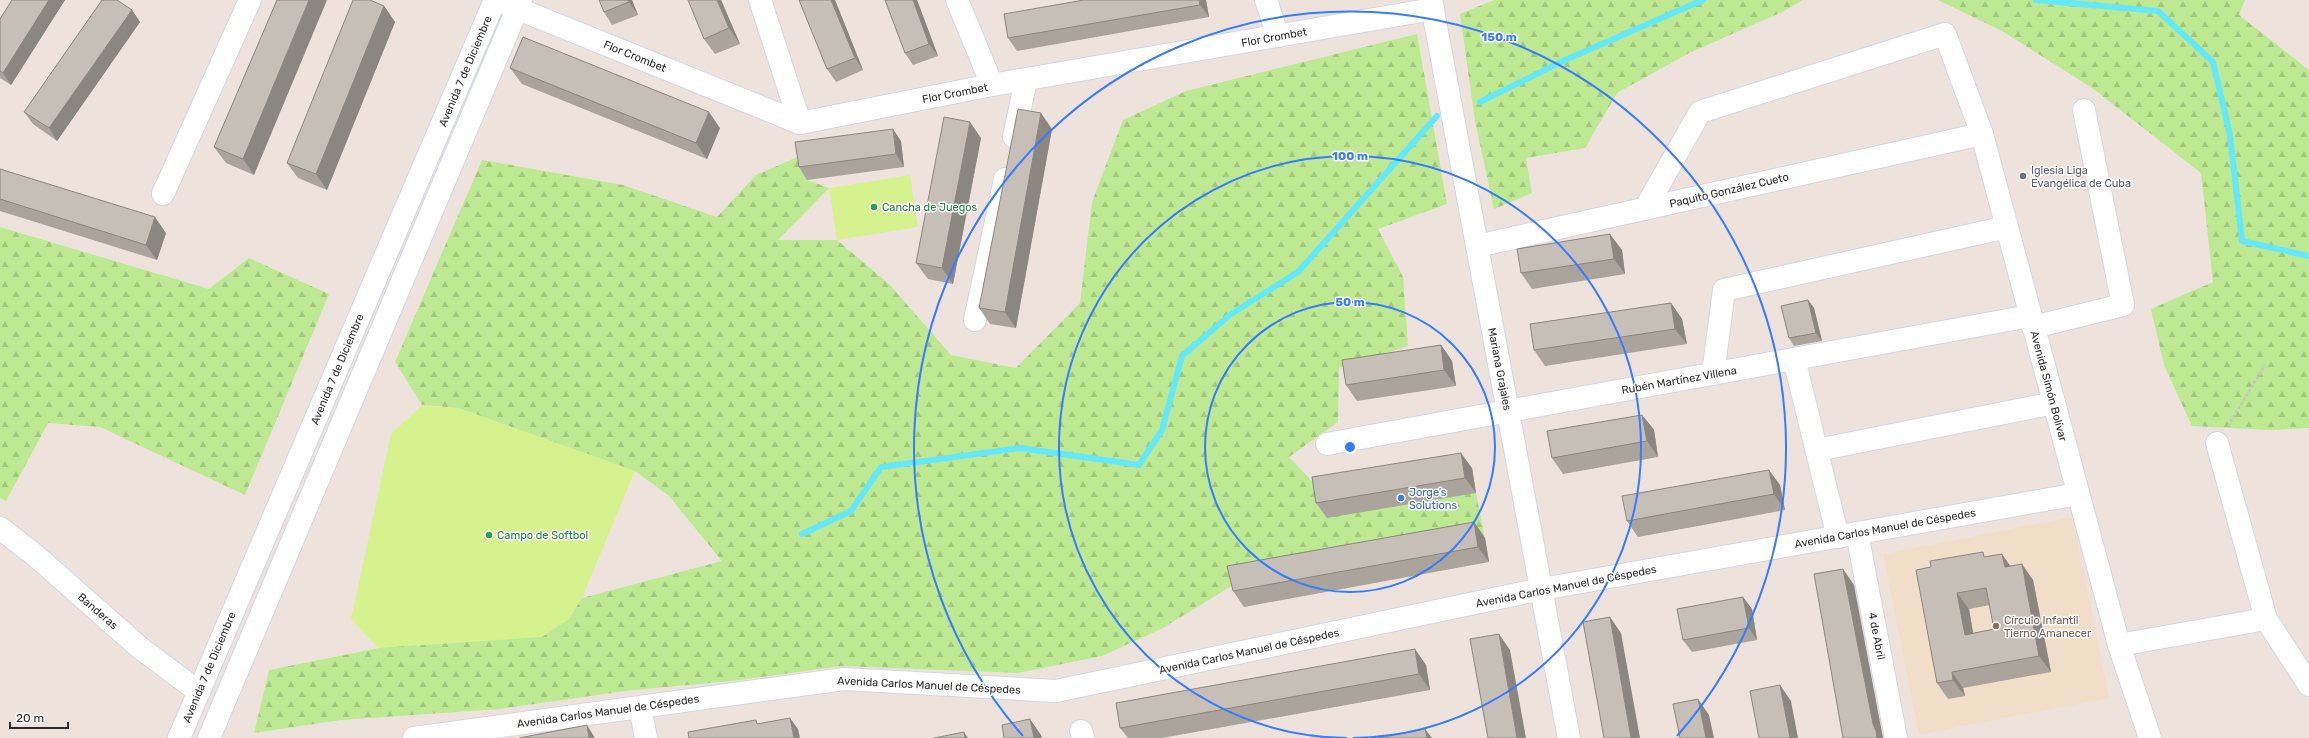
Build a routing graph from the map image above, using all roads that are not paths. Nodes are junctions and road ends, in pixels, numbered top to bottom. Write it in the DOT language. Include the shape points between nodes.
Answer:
graph roads {
  1 [pos="250,0"];
  2 [pos="496,0"];
  3 [pos="760,0"];
  4 [pos="957,0"];
  5 [pos="1266,0"];
  6 [pos="519,4"];
  7 [pos="1432,5"];
  8 [pos="1278,36"];
  9 [pos="1026,80"];
  10 [pos="992,86"];
  11 [pos="2084,110"];
  12 [pos="800,124"];
  13 [pos="1982,134"];
  14 [pos="163,194"];
  15 [pos="1644,209"];
  16 [pos="2007,228"];
  17 [pos="1477,246"];
  18 [pos="975,320"];
  19 [pos="2032,321"];
  20 [pos="1794,359"];
  21 [pos="1713,374"];
  22 [pos="2054,403"];
  23 [pos="1508,411"];
  24 [pos="2217,443"];
  25 [pos="1327,444"];
  26 [pos="1817,450"];
  27 [pos="2078,494"];
  28 [pos="0,528"];
  29 [pos="1848,535"];
  30 [pos="1542,590"];
  31 [pos="2266,618"];
  32 [pos="2119,645"];
  33 [pos="2309,685"];
  34 [pos="199,692"];
  35 [pos="640,707"];
  36 [pos="179,738"];
  37 [pos="209,738"];
  38 [pos="414,738"];
  39 [pos="646,738"];
  40 [pos="1569,738"];
  41 [pos="1896,738"];
  42 [pos="2150,738"];
  1 -- 14 [label="street"];
  2 -- 6 [label="street, Flor Crombet"];
  2 -- 34 [label="street, Avenida 7 de Diciembre"];
  3 -- 12 [label="street"];
  4 -- 10 [label="street"];
  5 -- 8 [label="street"];
  6 -- 12 [label="street, Flor Crombet"];
  6 -- 37 [label="street"];
  7 -- 8 [label="street, Flor Crombet"];
  7 -- 17 [label="street, Mariana Grajales"];
  8 -- 9 [label="street, Flor Crombet"];
  9 -- 10 [label="street, Flor Crombet"];
  9 -- 18 [label="street"];
  10 -- 12 [label="street, Flor Crombet"];
  11 -- 19 [label="street, Rubén Martínez Villena" via="2123,305"];
  13 -- 15 [label="street, Paquito González Cueto"];
  13 -- 15 [label="street, Avenida Simón Bolívar" via="1945,34 1700,112"];
  13 -- 16 [label="street, Avenida Simón Bolívar"];
  15 -- 17 [label="street, Paquito González Cueto"];
  16 -- 19 [label="street, Avenida Simón Bolívar"];
  16 -- 21 [label="street" via="1724,290"];
  17 -- 23 [label="street, Mariana Grajales"];
  19 -- 20 [label="street, Rubén Martínez Villena"];
  19 -- 22 [label="street, Avenida Simón Bolívar"];
  20 -- 21 [label="street, Rubén Martínez Villena"];
  20 -- 26 [label="street, 4 de Abril"];
  21 -- 23 [label="street, Rubén Martínez Villena"];
  22 -- 26 [label="street"];
  22 -- 27 [label="street, Avenida Simón Bolívar"];
  23 -- 25 [label="street, Rubén Martínez Villena"];
  23 -- 30 [label="street, Mariana Grajales"];
  24 -- 31 [label="street"];
  26 -- 29 [label="street, 4 de Abril"];
  27 -- 29 [label="street, Avenida Carlos Manuel de Céspedes"];
  27 -- 32 [label="street, Avenida Simón Bolívar"];
  28 -- 34 [label="street, Banderas" via="139,646"];
  29 -- 30 [label="street, Avenida Carlos Manuel de Céspedes"];
  29 -- 41 [label="street, 4 de Abril"];
  30 -- 35 [label="street, Avenida Carlos Manuel de Céspedes" via="1056,691 844,679"];
  30 -- 40 [label="street, Mariana Grajales"];
  31 -- 32 [label="street"];
  31 -- 33 [label="street"];
  32 -- 42 [label="street, Avenida Simón Bolívar"];
  34 -- 36 [label="street, Avenida 7 de Diciembre"];
  35 -- 38 [label="street, Avenida Carlos Manuel de Céspedes"];
  35 -- 39 [label="street"];
}
